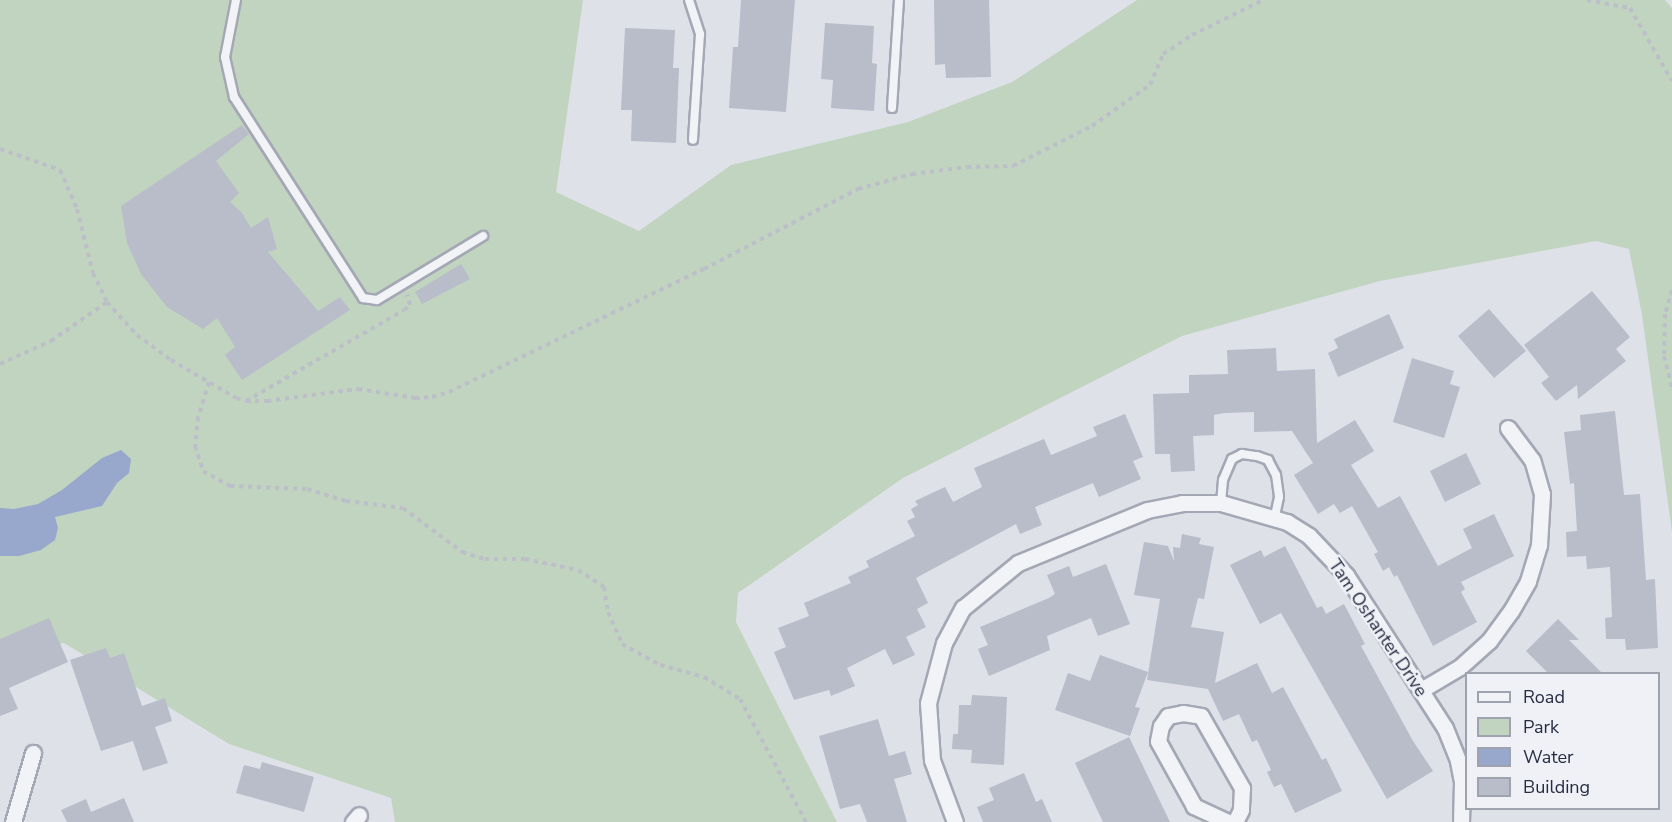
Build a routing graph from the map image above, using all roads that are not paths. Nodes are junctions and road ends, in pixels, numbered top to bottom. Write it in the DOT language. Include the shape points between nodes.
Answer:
graph roads {
  1 [pos="236,0"];
  2 [pos="689,0"];
  3 [pos="899,0"];
  4 [pos="892,108"];
  5 [pos="693,140"];
  6 [pos="483,236"];
  7 [pos="1508,428"];
  8 [pos="1221,503"];
  9 [pos="1275,516"];
  10 [pos="1421,690"];
  11 [pos="33,753"];
  12 [pos="13,822"];
  13 [pos="955,822"];
  14 [pos="1228,822"];
  15 [pos="1235,822"];
  16 [pos="1461,822"];
  1 -- 6 [label="lane" via="225,57 234,97 363,298 377,300"];
  2 -- 5 [label="lane" via="699,34"];
  3 -- 4 [label="lane"];
  7 -- 10 [label="street" via="1532,460 1542,494 1539,545 1528,582 1489,641 1460,667"];
  8 -- 9 [label="street, Tam Oshanter Drive"];
  8 -- 9 [label="lane" via="1223,480 1232,459 1242,454 1257,456 1268,460 1276,475"];
  8 -- 13 [label="street, Tam Oshanter Drive" via="1182,503 1147,510 1018,563 963,608 944,643 928,703 932,760"];
  9 -- 10 [label="street, Tam Oshanter Drive" via="1309,536 1346,575"];
  10 -- 16 [label="street, Tam Oshanter Drive" via="1458,761"];
  11 -- 12 [label="street"];
  14 -- 15 [label="street" via="1194,806 1158,741 1168,716 1183,712 1201,716 1242,788 1241,810"];
}
